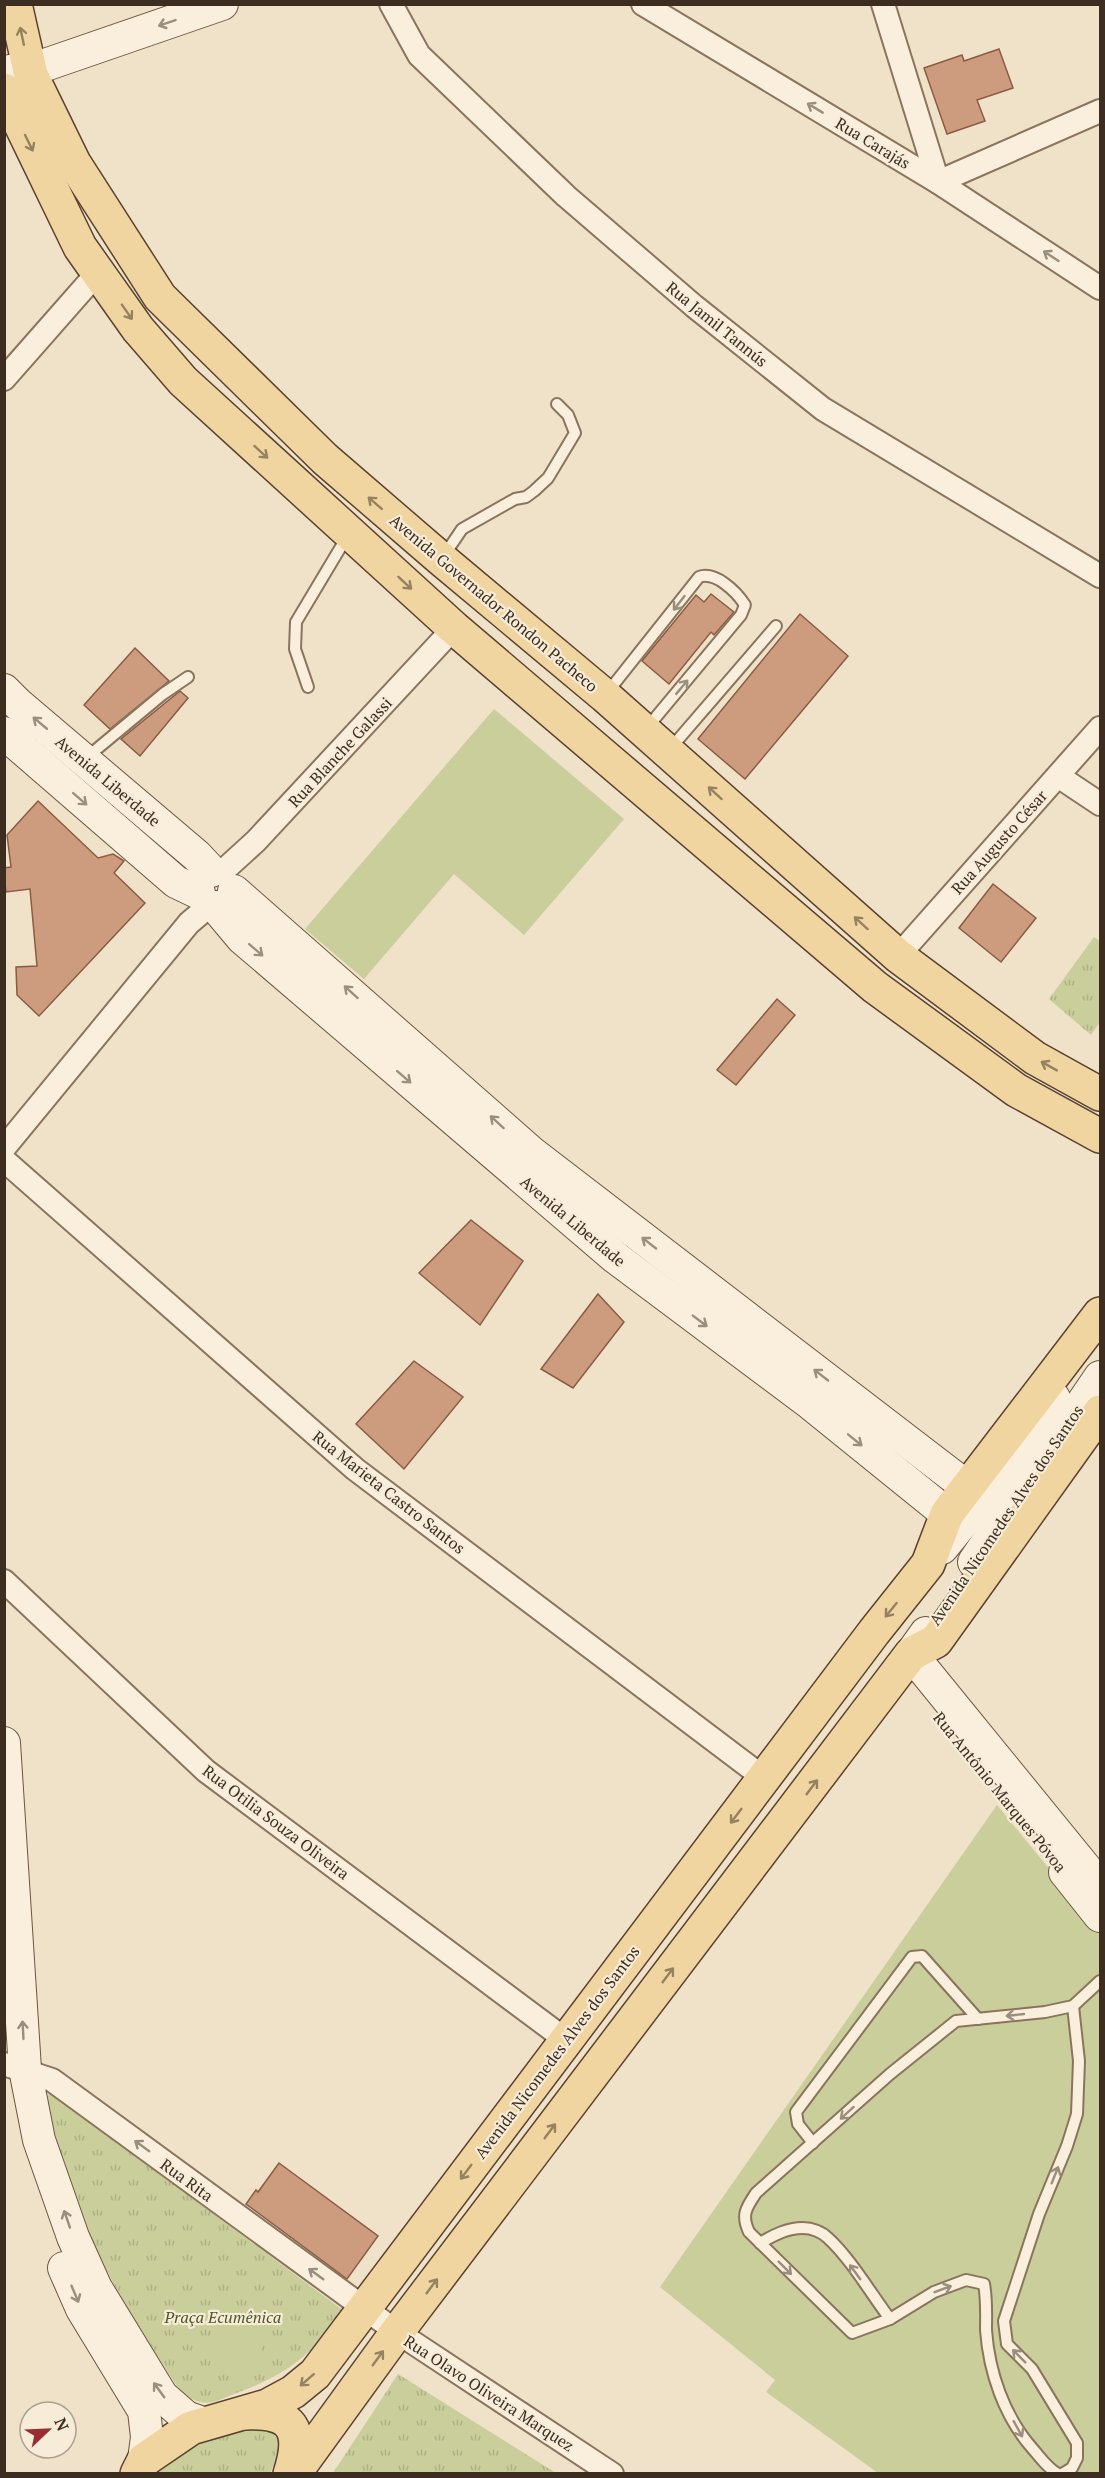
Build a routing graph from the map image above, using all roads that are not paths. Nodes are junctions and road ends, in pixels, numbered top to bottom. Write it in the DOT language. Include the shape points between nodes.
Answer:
graph roads {
  1 [pos="15,4"];
  2 [pos="391,4"];
  3 [pos="643,4"];
  4 [pos="883,4"];
  5 [pos="209,6"];
  6 [pos="15,79"];
  7 [pos="1101,111"];
  8 [pos="938,182"];
  9 [pos="99,271"];
  10 [pos="1101,288"];
  11 [pos="4,379"];
  12 [pos="557,404"];
  13 [pos="350,532"];
  14 [pos="441,559"];
  15 [pos="1101,576"];
  16 [pos="776,626"];
  17 [pos="454,628"];
  18 [pos="188,677"];
  19 [pos="309,687"];
  20 [pos="4,690"];
  21 [pos="605,696"];
  22 [pos="1101,728"];
  23 [pos="656,741"];
  24 [pos="8,743"];
  25 [pos="83,760"];
  26 [pos="1058,776"];
  27 [pos="1101,804"];
  28 [pos="213,894"];
  29 [pos="898,956"];
  30 [pos="1101,1094"];
  31 [pos="1101,1136"];
  32 [pos="5,1148"];
  33 [pos="688,1273"];
  34 [pos="669,1298"];
  35 [pos="1101,1314"];
  36 [pos="1101,1335"];
  37 [pos="1088,1392"];
  38 [pos="967,1487"];
  39 [pos="947,1514"];
  40 [pos="928,1564"];
  41 [pos="4,1581"];
  42 [pos="906,1662"];
  43 [pos="4,1743"];
  44 [pos="764,1778"];
  45 [pos="1101,1886"];
  46 [pos="1101,1916"];
  47 [pos="1101,1981"];
  48 [pos="1073,2006"];
  49 [pos="978,2019"];
  50 [pos="566,2040"];
  51 [pos="11,2071"];
  52 [pos="813,2143"];
  53 [pos="760,2243"];
  54 [pos="363,2309"];
  55 [pos="890,2319"];
  56 [pos="397,2332"];
  57 [pos="241,2414"];
  58 [pos="205,2424"];
  59 [pos="141,2467"];
  60 [pos="292,2474"];
  61 [pos="612,2474"];
  62 [pos="1060,2474"];
  6 -- 1 [label="main road, Avenida Governador Rondon Pacheco, one-way"];
  2 -- 15 [label="street, Rua Jamil Tannús" via="419,55 566,196 694,306 823,409"];
  8 -- 3 [label="street, Rua Carajás, one-way"];
  4 -- 8 [label="street"];
  5 -- 6 [label="main road, one-way"];
  6 -- 9 [label="main road, Avenida Governador Rondon Pacheco, one-way" via="80,247"];
  14 -- 6 [label="main road, Avenida Governador Rondon Pacheco, one-way" via="325,459 160,297"];
  7 -- 8 [label="street"];
  10 -- 8 [label="street, Rua Carajás, one-way"];
  9 -- 11 [label="street"];
  9 -- 13 [label="main road, Avenida Governador Rondon Pacheco, one-way" via="138,329 183,381"];
  12 -- 14 [label="lane" via="568,415 575,433 548,478 526,497 515,499 462,529"];
  13 -- 17 [label="main road, Avenida Governador Rondon Pacheco, one-way"];
  13 -- 19 [label="lane" via="296,622 295,649"];
  14 -- 21 [label="main road, Avenida Governador Rondon Pacheco"];
  16 -- 23 [label="lane"];
  17 -- 28 [label="street, Rua Blanche Galassi" via="256,841"];
  17 -- 31 [label="main road, Avenida Governador Rondon Pacheco" via="875,987 1016,1090"];
  18 -- 25 [label="lane"];
  25 -- 20 [label="main road, Avenida Liberdade, one-way"];
  21 -- 23 [label="main road, Avenida Governador Rondon Pacheco"];
  23 -- 21 [label="lane, one-way" via="741,615 745,605 741,598 713,576 699,577"];
  22 -- 26 [label="street, Rua Augusto César"];
  29 -- 23 [label="main road, Avenida Governador Rondon Pacheco, one-way"];
  24 -- 28 [label="main road, Avenida Liberdade, one-way" via="176,882"];
  25 -- 28 [label="main road, Avenida Liberdade" via="197,856"];
  26 -- 27 [label="street"];
  26 -- 29 [label="street, Rua Augusto César"];
  28 -- 32 [label="street"];
  33 -- 28 [label="main road, Avenida Liberdade, one-way" via="532,1153"];
  28 -- 34 [label="main road, Avenida Liberdade, one-way" via="242,938 616,1258"];
  30 -- 29 [label="main road, Avenida Governador Rondon Pacheco, one-way" via="1035,1058"];
  32 -- 44 [label="street, Rua Marieta Castro Santos" via="355,1469"];
  33 -- 34 [label="main road"];
  38 -- 33 [label="main road, Avenida Liberdade, one-way"];
  34 -- 39 [label="main road, Avenida Liberdade, one-way" via="812,1404"];
  35 -- 38 [label="main road, Avenida Nicomedes Alves dos Santos"];
  36 -- 37 [label="main road, Avenida Nicomedes Alves dos Santos"];
  37 -- 40 [label="main road, Avenida Nicomedes Alves dos Santos" via="990,1489"];
  37 -- 42 [label="main road, Avenida Nicomedes Alves dos Santos" via="936,1641"];
  38 -- 39 [label="main road, Avenida Nicomedes Alves dos Santos"];
  39 -- 40 [label="main road, Avenida Nicomedes Alves dos Santos"];
  40 -- 44 [label="main road, Avenida Nicomedes Alves dos Santos, one-way"];
  41 -- 50 [label="street, Rua Otilia Souza Oliveira" via="206,1771"];
  42 -- 45 [label="main road, Rua Antônio Marques Póvoa"];
  42 -- 46 [label="main road, Rua Antônio Marques Póvoa"];
  56 -- 42 [label="main road, Avenida Nicomedes Alves dos Santos, one-way"];
  51 -- 43 [label="main road, one-way"];
  44 -- 50 [label="main road, Avenida Nicomedes Alves dos Santos, one-way"];
  47 -- 48 [label="lane"];
  48 -- 49 [label="lane, one-way"];
  62 -- 48 [label="lane, one-way" via="1072,2468 1077,2443 1032,2369 1006,2344 1004,2321 1077,2114 1079,2061"];
  49 -- 52 [label="lane, one-way" via="956,2021"];
  49 -- 52 [label="lane" via="922,1956 912,1957 796,2112 798,2124"];
  50 -- 54 [label="main road, Avenida Nicomedes Alves dos Santos, one-way"];
  54 -- 51 [label="street, Rua Rita, one-way" via="52,2080"];
  58 -- 51 [label="main road, one-way" via="186,2417 162,2396 96,2288"];
  51 -- 59 [label="main road, one-way" via="28,2167 47,2230 82,2309 144,2411 147,2437"];
  52 -- 53 [label="lane" via="756,2193 744,2211 749,2232"];
  53 -- 55 [label="lane, one-way" via="852,2333"];
  55 -- 53 [label="lane, one-way" via="829,2238 817,2230 786,2231"];
  54 -- 56 [label="street, Rua Rita"];
  54 -- 57 [label="main road, Avenida Nicomedes Alves dos Santos, one-way" via="315,2374 293,2392"];
  55 -- 62 [label="lane, one-way" via="934,2292 966,2280 984,2284 988,2304 986,2330 998,2392 1024,2440 1051,2470"];
  60 -- 56 [label="main road, Avenida Nicomedes Alves dos Santos, one-way"];
  56 -- 61 [label="street, Rua Olavo Oliveira Marquez"];
  57 -- 58 [label="main road, Avenida Nicomedes Alves dos Santos"];
  57 -- 60 [label="main road" via="261,2412 282,2417 290,2425 297,2442"];
  58 -- 59 [label="main road, Avenida Nicomedes Alves dos Santos" via="191,2428"];
}
